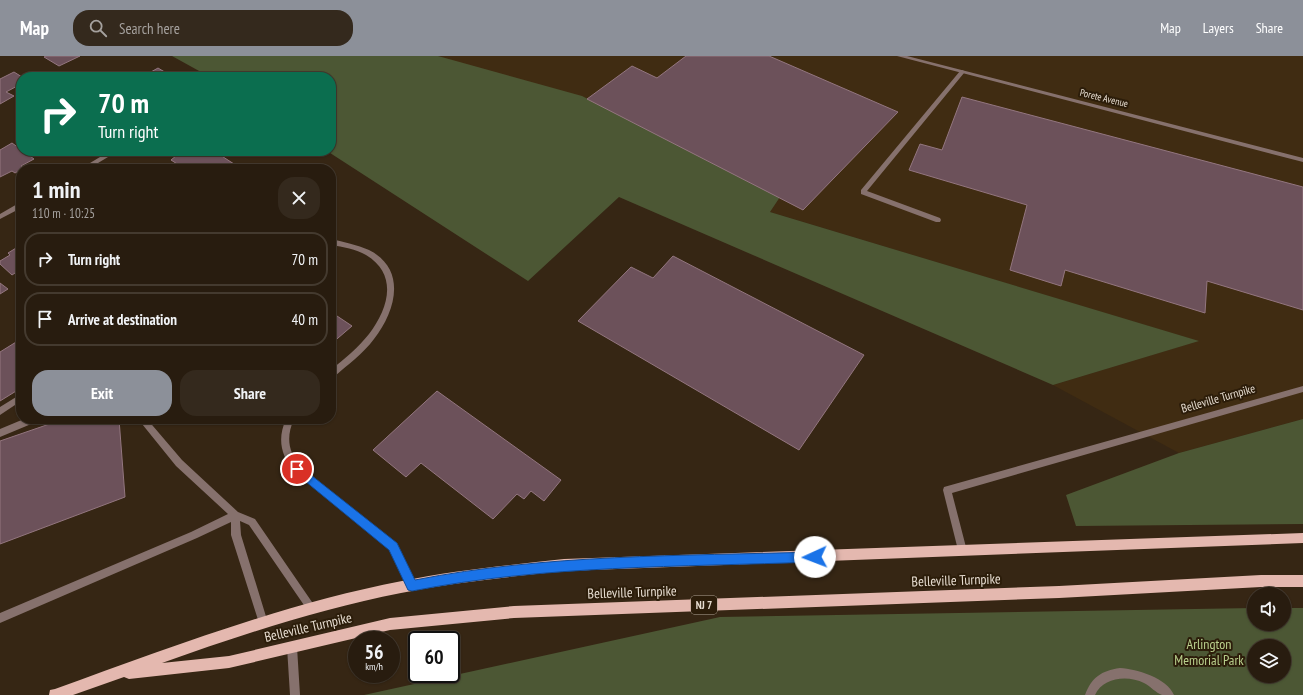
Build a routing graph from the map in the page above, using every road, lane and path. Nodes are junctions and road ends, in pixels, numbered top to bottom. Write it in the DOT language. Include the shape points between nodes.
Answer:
graph roads {
  1 [pos="900,56"];
  2 [pos="962,72"];
  3 [pos="106,156"];
  4 [pos="1303,160"];
  5 [pos="92,164"];
  6 [pos="16,208"];
  7 [pos="0,217"];
  8 [pos="938,220"];
  9 [pos="336,243"];
  10 [pos="336,370"];
  11 [pos="1303,389"];
  12 [pos="16,400"];
  13 [pos="0,410"];
  14 [pos="21,424"];
  15 [pos="146,424"];
  16 [pos="287,424"];
  17 [pos="0,433"];
  18 [pos="235,515"];
  19 [pos="1303,538"];
  20 [pos="962,551"];
  21 [pos="1303,581"];
  22 [pos="412,586"];
  23 [pos="312,608"];
  24 [pos="0,618"];
  25 [pos="263,622"];
  26 [pos="292,647"];
  27 [pos="111,675"];
  28 [pos="55,695"];
  29 [pos="295,695"];
  30 [pos="1090,695"];
  31 [pos="1169,695"];
  1 -- 2 [label="street, Porete Avenue"];
  2 -- 4 [label="street, Porete Avenue"];
  2 -- 8 [label="street" via="863,192"];
  3 -- 5 [label="street"];
  6 -- 7 [label="street"];
  9 -- 10 [label="street" via="373,254 389,272 392,282 381,321 371,336"];
  11 -- 20 [label="street, Belleville Turnpike" via="947,490"];
  12 -- 13 [label="street"];
  14 -- 17 [label="street"];
  15 -- 18 [label="street" via="179,463"];
  16 -- 22 [label="street" via="284,440 290,460 297,469 393,547"];
  18 -- 23 [label="street" via="252,522"];
  18 -- 24 [label="street"];
  18 -- 25 [label="street" via="236,534"];
  19 -- 20 [label="main road, Belleville Turnpike / NJ 7"];
  20 -- 22 [label="main road, Belleville Turnpike / NJ 7" via="564,565 458,577"];
  21 -- 26 [label="main road, Belleville Turnpike / NJ 7" via="1261,580 1059,592 514,612 390,624"];
  22 -- 23 [label="main road, Belleville Turnpike / NJ 7"];
  23 -- 25 [label="main road, Belleville Turnpike / NJ 7"];
  25 -- 27 [label="main road, Belleville Turnpike / NJ 7"];
  26 -- 27 [label="main road, Belleville Turnpike / NJ 7" via="229,662"];
  26 -- 29 [label="street"];
  27 -- 28 [label="main road, Belleville Turnpike / NJ 7"];
  30 -- 31 [label="street" via="1099,681 1112,674 1127,673 1143,677 1160,686"];
}
